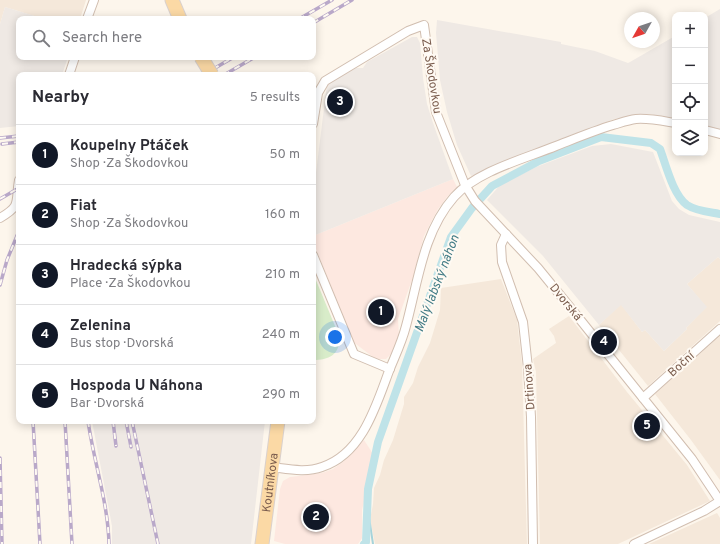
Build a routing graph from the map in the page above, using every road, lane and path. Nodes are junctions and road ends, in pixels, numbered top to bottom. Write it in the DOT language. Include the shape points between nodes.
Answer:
graph roads {
  1 [pos="94,0"];
  2 [pos="172,0"];
  3 [pos="88,16"];
  4 [pos="179,16"];
  5 [pos="74,60"];
  6 [pos="203,60"];
  7 [pos="70,72"];
  8 [pos="210,72"];
  9 [pos="316,105"];
  10 [pos="672,123"];
  11 [pos="708,131"];
  12 [pos="720,134"];
  13 [pos="465,186"];
  14 [pos="16,202"];
  15 [pos="0,218"];
  16 [pos="506,234"];
  17 [pos="316,262"];
  18 [pos="720,329"];
  19 [pos="390,369"];
  20 [pos="643,398"];
  21 [pos="278,424"];
  22 [pos="271,467"];
  23 [pos="720,501"];
  24 [pos="262,544"];
  25 [pos="533,544"];
  26 [pos="634,544"];
  1 -- 3 [label="street"];
  2 -- 4 [label="main road"];
  5 -- 7 [label="street"];
  6 -- 8 [label="main road, bridge"];
  9 -- 13 [label="street, Za Škodovkou" via="318,93 325,81 408,31 424,25 436,112"];
  10 -- 13 [label="street" via="636,119 590,132 489,172"];
  11 -- 12 [label="street"];
  13 -- 16 [label="street, Dvorská" via="475,202"];
  13 -- 19 [label="street" via="440,215 427,242 402,343"];
  14 -- 15 [label="street" via="14,208"];
  16 -- 20 [label="street, Dvorská" via="538,268"];
  16 -- 25 [label="street, Drtinova" via="501,245 502,262 523,322 528,368"];
  17 -- 19 [label="street" via="354,354"];
  18 -- 20 [label="street, Boční"];
  19 -- 22 [label="street" via="372,416 353,446 338,459 312,470"];
  20 -- 23 [label="street, Dvorská" via="692,459"];
  21 -- 22 [label="main road, Koutníkova"];
  22 -- 24 [label="main road, Koutníkova"];
  23 -- 26 [label="street"];
}
